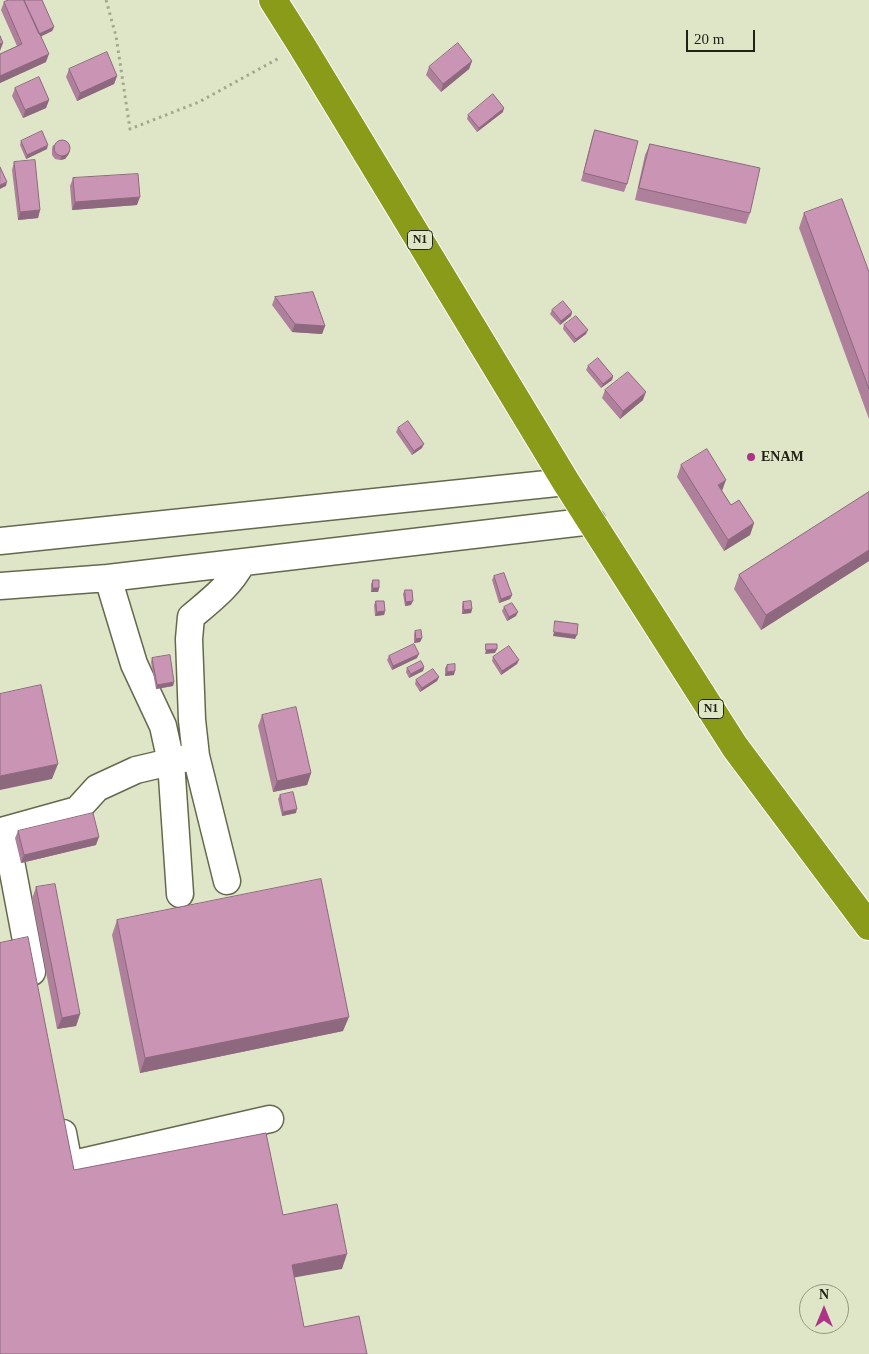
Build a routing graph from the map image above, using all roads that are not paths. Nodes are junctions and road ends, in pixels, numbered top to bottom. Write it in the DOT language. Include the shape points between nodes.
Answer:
graph roads {
  1 [pos="272,0"];
  2 [pos="566,482"];
  3 [pos="592,521"];
  4 [pos="0,541"];
  5 [pos="242,562"];
  6 [pos="108,578"];
  7 [pos="0,586"];
  8 [pos="192,720"];
  9 [pos="163,726"];
  10 [pos="196,756"];
  11 [pos="171,762"];
  12 [pos="3,832"];
  13 [pos="227,881"];
  14 [pos="180,894"];
  15 [pos="869,926"];
  16 [pos="37,999"];
  17 [pos="58,1106"];
  18 [pos="270,1119"];
  1 -- 2 [label="highway, N1"];
  2 -- 3 [label="highway, N1"];
  2 -- 4 [label="street"];
  3 -- 5 [label="street"];
  3 -- 15 [label="highway, N1" via="735,747"];
  5 -- 6 [label="street"];
  5 -- 8 [label="street" via="235,577 191,617"];
  6 -- 7 [label="street"];
  6 -- 9 [label="street" via="134,664"];
  8 -- 9 [label="street"];
  8 -- 10 [label="street"];
  9 -- 11 [label="street"];
  10 -- 11 [label="street"];
  10 -- 13 [label="street"];
  11 -- 12 [label="street" via="136,770 96,788 77,810"];
  11 -- 14 [label="street"];
  12 -- 16 [label="street"];
  17 -- 18 [label="street" via="69,1165"];
}
